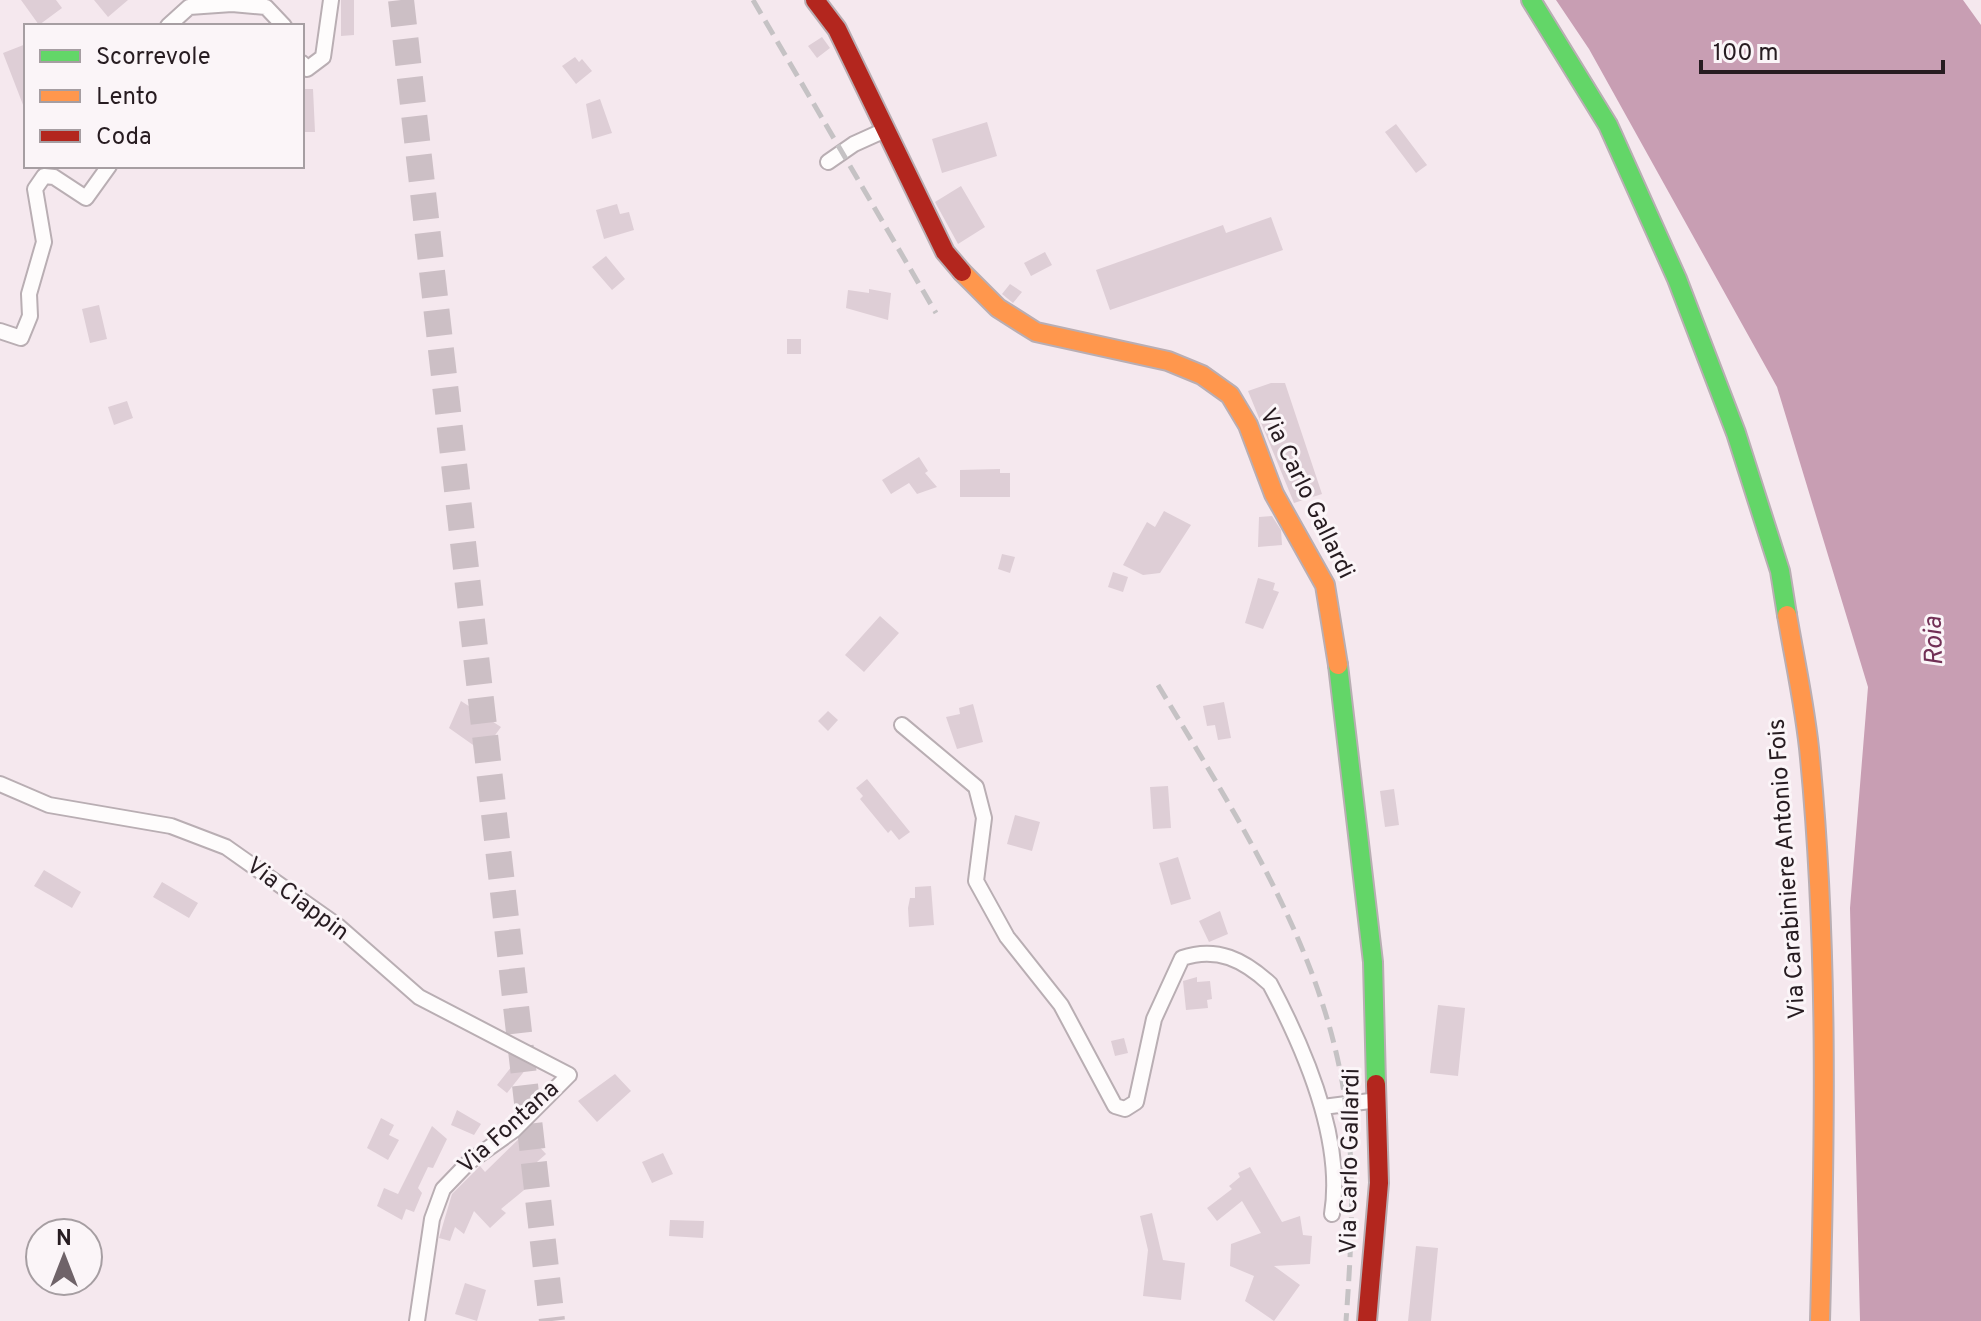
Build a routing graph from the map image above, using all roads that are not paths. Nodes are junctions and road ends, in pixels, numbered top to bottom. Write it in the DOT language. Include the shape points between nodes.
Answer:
graph roads {
  1 [pos="331,0"];
  2 [pos="815,0"];
  3 [pos="1531,0"];
  4 [pos="170,24"];
  5 [pos="282,24"];
  6 [pos="304,65"];
  7 [pos="885,130"];
  8 [pos="828,162"];
  9 [pos="108,168"];
  10 [pos="0,331"];
  11 [pos="902,725"];
  12 [pos="0,784"];
  13 [pos="569,1075"];
  14 [pos="1378,1100"];
  15 [pos="1323,1107"];
  16 [pos="1332,1214"];
  17 [pos="1821,1318"];
  18 [pos="417,1321"];
  19 [pos="1367,1321"];
  1 -- 6 [label="street" via="323,57 307,69"];
  2 -- 7 [label="street, Via Carlo Gallardi" via="837,29"];
  3 -- 17 [label="street, Via Carabiniere Antonio Fois" via="1608,125 1677,279 1736,433 1780,571 1810,757 1825,1138"];
  4 -- 5 [label="street" via="189,7 232,4 266,7"];
  7 -- 8 [label="street"];
  7 -- 14 [label="street, Via Carlo Gallardi" via="945,252 990,301 1037,333 1162,358 1220,386 1253,437 1281,508 1311,548 1332,612 1373,962"];
  9 -- 10 [label="street" via="86,198 54,177 44,176 35,189 44,242 29,294 30,316 21,338"];
  11 -- 15 [label="street" via="976,787 984,818 976,881 1007,937 1061,1005 1115,1106 1125,1109 1136,1102 1154,1019 1179,961 1209,952 1237,960 1270,984"];
  12 -- 13 [label="street, Via Ciappin" via="49,805 171,826 226,847 338,926 419,997"];
  13 -- 18 [label="street, Via Fontana" via="443,1189 432,1219"];
  14 -- 15 [label="street"];
  14 -- 19 [label="street, Via Carlo Gallardi" via="1379,1183"];
  15 -- 16 [label="street" via="1334,1171"];
}
